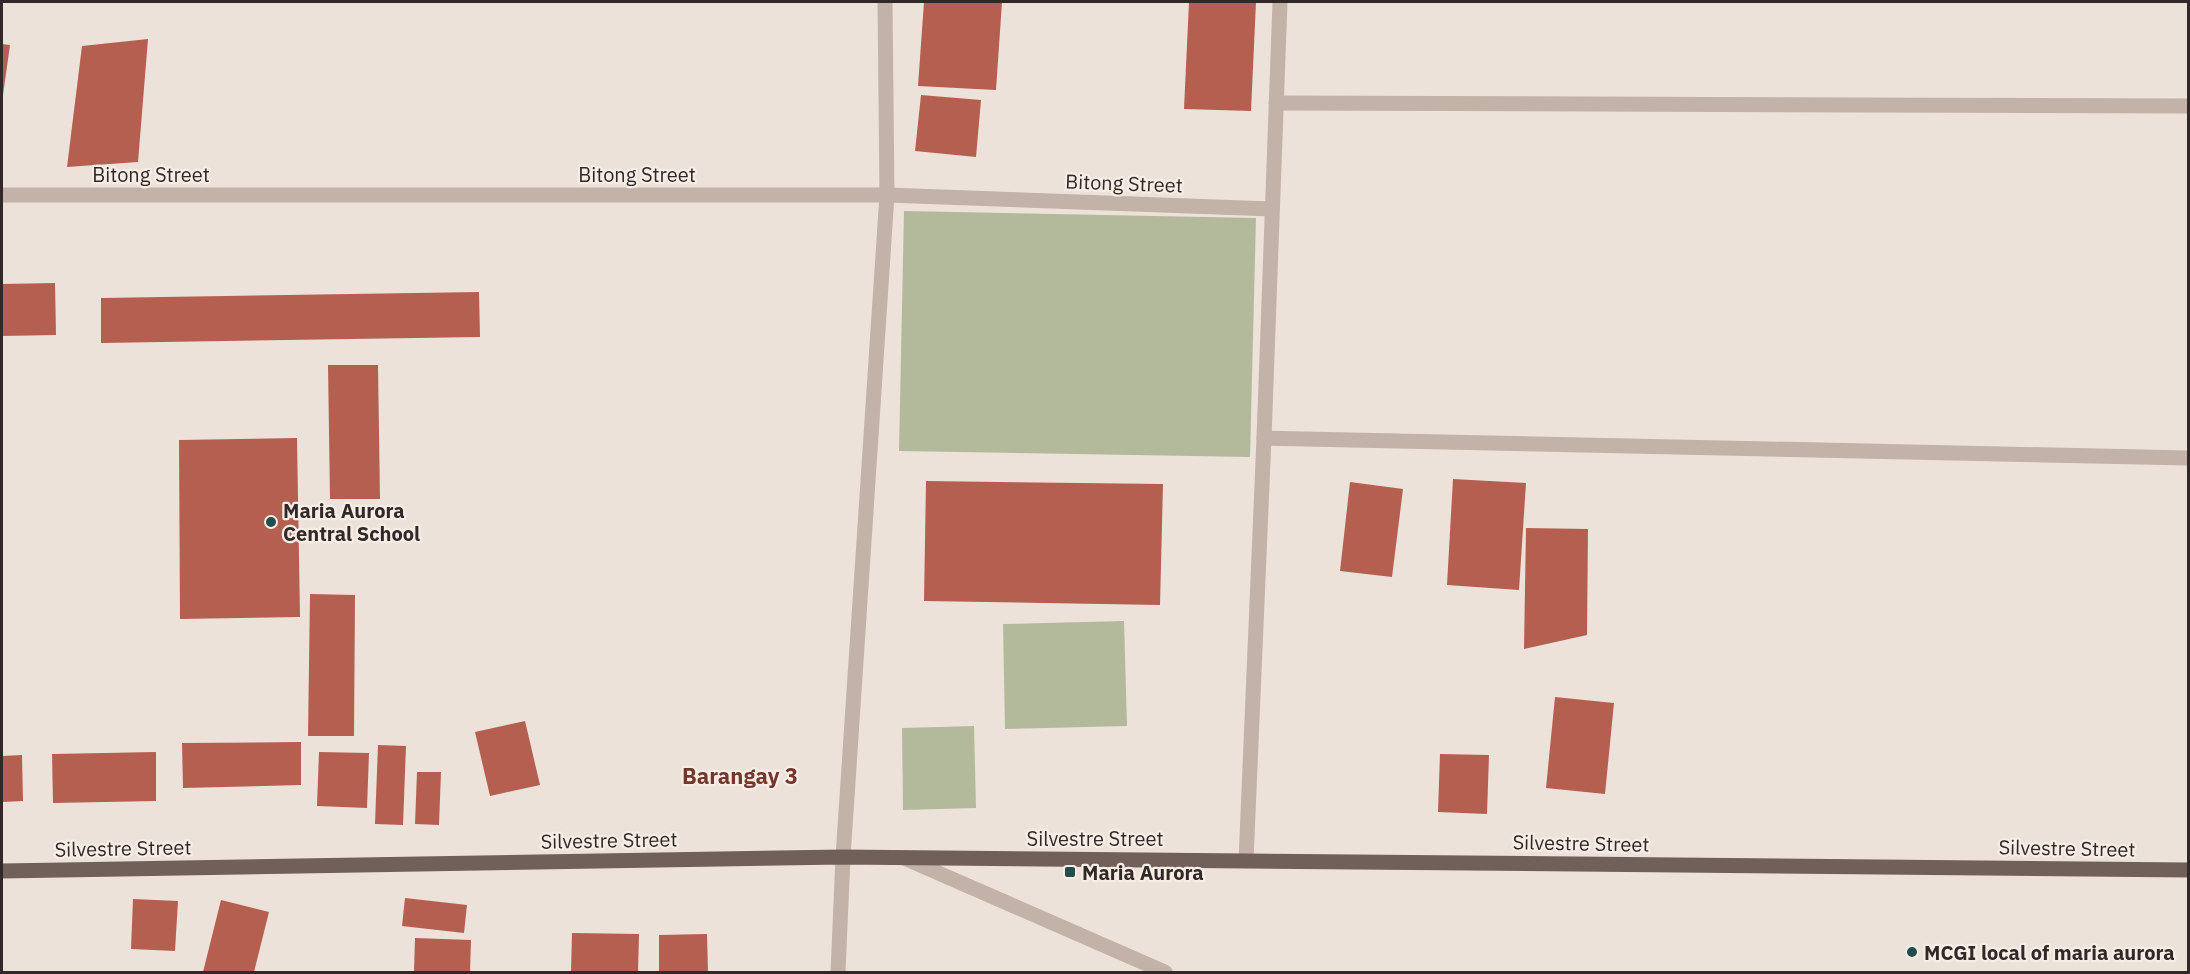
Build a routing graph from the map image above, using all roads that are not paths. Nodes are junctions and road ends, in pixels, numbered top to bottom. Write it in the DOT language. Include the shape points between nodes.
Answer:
graph roads {
  1 [pos="885,2"];
  2 [pos="1280,2"];
  3 [pos="1276,104"];
  4 [pos="2188,106"];
  5 [pos="2,195"];
  6 [pos="887,195"];
  7 [pos="1272,209"];
  8 [pos="1264,438"];
  9 [pos="2188,458"];
  10 [pos="843,857"];
  11 [pos="904,858"];
  12 [pos="1246,861"];
  13 [pos="2188,870"];
  14 [pos="2,872"];
  15 [pos="838,972"];
  16 [pos="1165,972"];
  1 -- 6 [label="street"];
  2 -- 3 [label="street"];
  3 -- 4 [label="street"];
  3 -- 7 [label="street"];
  5 -- 6 [label="street, Bitong Street"];
  6 -- 7 [label="street, Bitong Street"];
  6 -- 10 [label="street"];
  7 -- 8 [label="street"];
  8 -- 9 [label="street"];
  8 -- 12 [label="street"];
  10 -- 11 [label="main road, Silvestre Street"];
  10 -- 14 [label="main road, Silvestre Street"];
  10 -- 15 [label="street"];
  11 -- 12 [label="main road, Silvestre Street"];
  11 -- 16 [label="street"];
  12 -- 13 [label="main road, Silvestre Street"];
}
